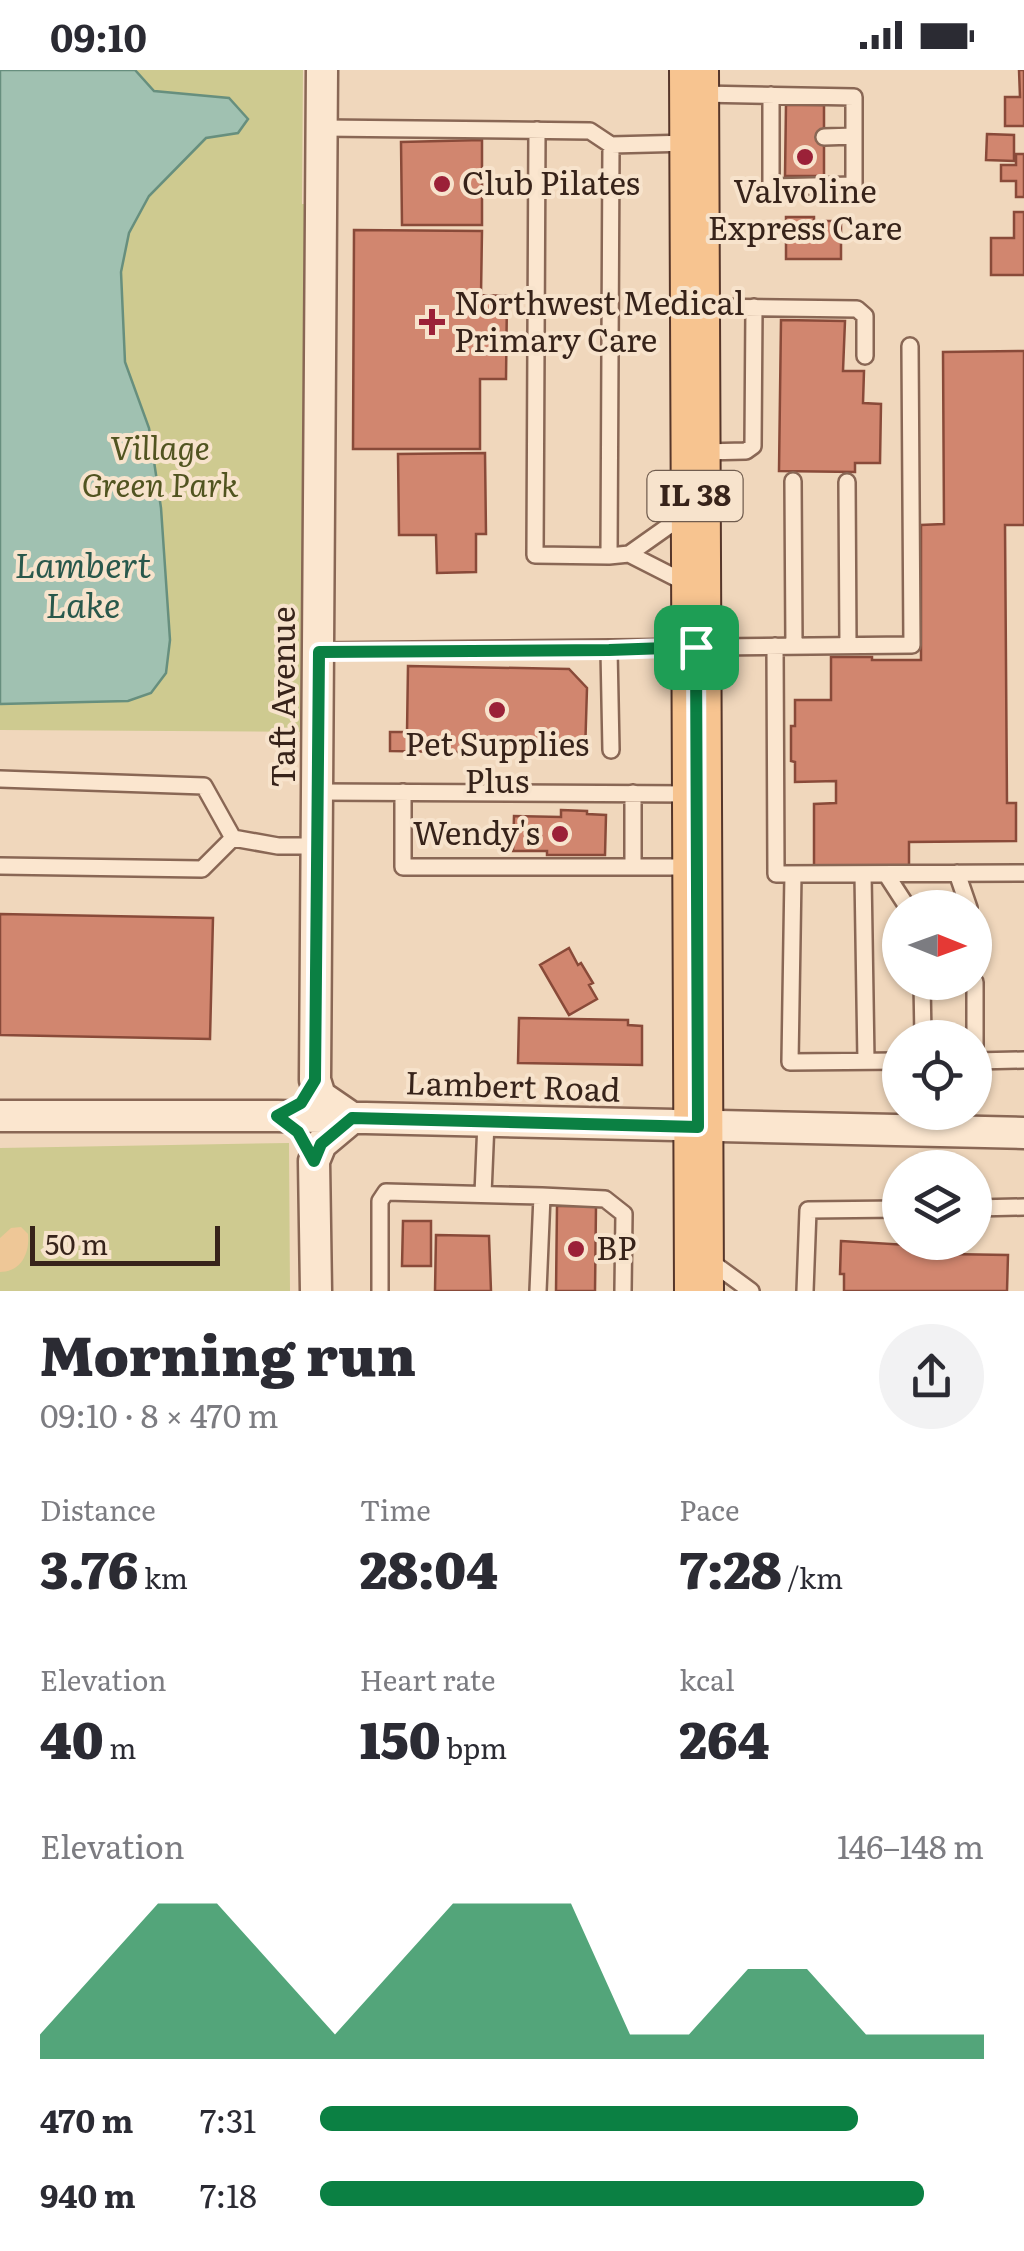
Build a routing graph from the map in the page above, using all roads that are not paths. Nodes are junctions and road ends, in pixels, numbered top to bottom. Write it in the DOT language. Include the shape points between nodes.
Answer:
graph roads {
  1 [pos="322,70"];
  2 [pos="694,82"];
  3 [pos="771,95"];
  4 [pos="323,128"];
  5 [pos="538,130"];
  6 [pos="854,136"];
  7 [pos="824,137"];
  8 [pos="694,142"];
  9 [pos="610,145"];
  10 [pos="695,307"];
  11 [pos="754,308"];
  12 [pos="910,346"];
  13 [pos="865,356"];
  14 [pos="696,452"];
  15 [pos="793,481"];
  16 [pos="847,482"];
  17 [pos="696,506"];
  18 [pos="629,554"];
  19 [pos="609,556"];
  20 [pos="696,588"];
  21 [pos="775,646"];
  22 [pos="794,646"];
  23 [pos="848,646"];
  24 [pos="696,647"];
  25 [pos="609,650"];
  26 [pos="319,652"];
  27 [pos="610,750"];
  28 [pos="0,779"];
  29 [pos="318,792"];
  30 [pos="403,792"];
  31 [pos="633,793"];
  32 [pos="697,794"];
  33 [pos="233,838"];
  34 [pos="318,846"];
  35 [pos="0,866"];
  36 [pos="697,867"];
  37 [pos="633,868"];
  38 [pos="1024,873"];
  39 [pos="793,874"];
  40 [pos="863,874"];
  41 [pos="886,874"];
  42 [pos="958,874"];
  43 [pos="896,890"];
  44 [pos="963,890"];
  45 [pos="992,1060"];
  46 [pos="1024,1060"];
  47 [pos="866,1061"];
  48 [pos="882,1061"];
  49 [pos="315,1080"];
  50 [pos="0,1116"];
  51 [pos="277,1116"];
  52 [pos="352,1118"];
  53 [pos="486,1122"];
  54 [pos="698,1127"];
  55 [pos="1024,1133"];
  56 [pos="314,1161"];
  57 [pos="483,1194"];
  58 [pos="542,1196"];
  59 [pos="1024,1207"];
  60 [pos="992,1208"];
  61 [pos="882,1209"];
  62 [pos="699,1271"];
  63 [pos="316,1291"];
  64 [pos="380,1291"];
  65 [pos="538,1291"];
  66 [pos="623,1291"];
  67 [pos="751,1291"];
  68 [pos="805,1291"];
  1 -- 4 [label="street, Taft Avenue"];
  2 -- 3 [label="lane"];
  2 -- 8 [label="main road, IL 38"];
  3 -- 6 [label="lane" via="854,97"];
  3 -- 6 [label="lane" via="778,137 772,186 854,184"];
  4 -- 5 [label="lane"];
  4 -- 26 [label="street, Taft Avenue"];
  5 -- 9 [label="lane" via="590,130"];
  5 -- 19 [label="lane" via="535,555"];
  6 -- 7 [label="lane"];
  8 -- 9 [label="lane"];
  8 -- 10 [label="main road, IL 38"];
  9 -- 19 [label="lane"];
  10 -- 11 [label="lane"];
  10 -- 14 [label="main road, IL 38"];
  11 -- 13 [label="lane" via="857,309 866,316"];
  11 -- 14 [label="lane" via="753,446"];
  12 -- 23 [label="lane" via="912,645"];
  14 -- 17 [label="main road, IL 38"];
  15 -- 22 [label="lane"];
  16 -- 23 [label="lane"];
  17 -- 18 [label="lane"];
  17 -- 20 [label="main road, IL 38"];
  18 -- 19 [label="lane"];
  18 -- 20 [label="lane"];
  20 -- 24 [label="main road, IL 38"];
  21 -- 22 [label="lane"];
  21 -- 24 [label="lane"];
  21 -- 39 [label="lane" via="776,874"];
  22 -- 23 [label="lane"];
  24 -- 25 [label="lane"];
  24 -- 32 [label="main road, IL 38"];
  25 -- 26 [label="lane"];
  25 -- 27 [label="lane"];
  26 -- 29 [label="street, Taft Avenue"];
  28 -- 33 [label="lane" via="204,786"];
  29 -- 30 [label="lane"];
  29 -- 34 [label="street, Taft Avenue"];
  30 -- 31 [label="lane"];
  30 -- 37 [label="lane" via="403,867"];
  31 -- 32 [label="lane"];
  31 -- 37 [label="lane"];
  32 -- 36 [label="main road, IL 38"];
  33 -- 34 [label="lane"];
  33 -- 35 [label="lane" via="202,869"];
  34 -- 49 [label="street, Taft Avenue"];
  36 -- 37 [label="lane"];
  36 -- 54 [label="main road, IL 38"];
  38 -- 42 [label="lane"];
  39 -- 40 [label="lane"];
  39 -- 47 [label="lane" via="790,1062"];
  40 -- 41 [label="lane"];
  40 -- 47 [label="lane"];
  41 -- 42 [label="lane"];
  41 -- 43 [label="lane"];
  42 -- 44 [label="lane"];
  45 -- 46 [label="lane"];
  47 -- 48 [label="lane"];
  49 -- 51 [label="street" via="301,1103"];
  49 -- 52 [label="street" via="320,1096"];
  50 -- 51 [label="street, Lambert Road"];
  51 -- 52 [label="street, Lambert Road"];
  51 -- 56 [label="street" via="298,1132"];
  52 -- 53 [label="street, Lambert Road"];
  52 -- 56 [label="street" via="321,1144"];
  53 -- 54 [label="street, Lambert Road"];
  53 -- 57 [label="lane"];
  54 -- 55 [label="street, Lambert Road"];
  54 -- 62 [label="main road, IL 38"];
  56 -- 63 [label="street"];
  57 -- 58 [label="lane"];
  57 -- 64 [label="lane" via="386,1192 380,1201"];
  58 -- 65 [label="lane"];
  58 -- 66 [label="lane" via="605,1199 624,1214"];
  59 -- 60 [label="lane"];
  61 -- 68 [label="lane" via="808,1210"];
  62 -- 67 [label="lane"];
}
